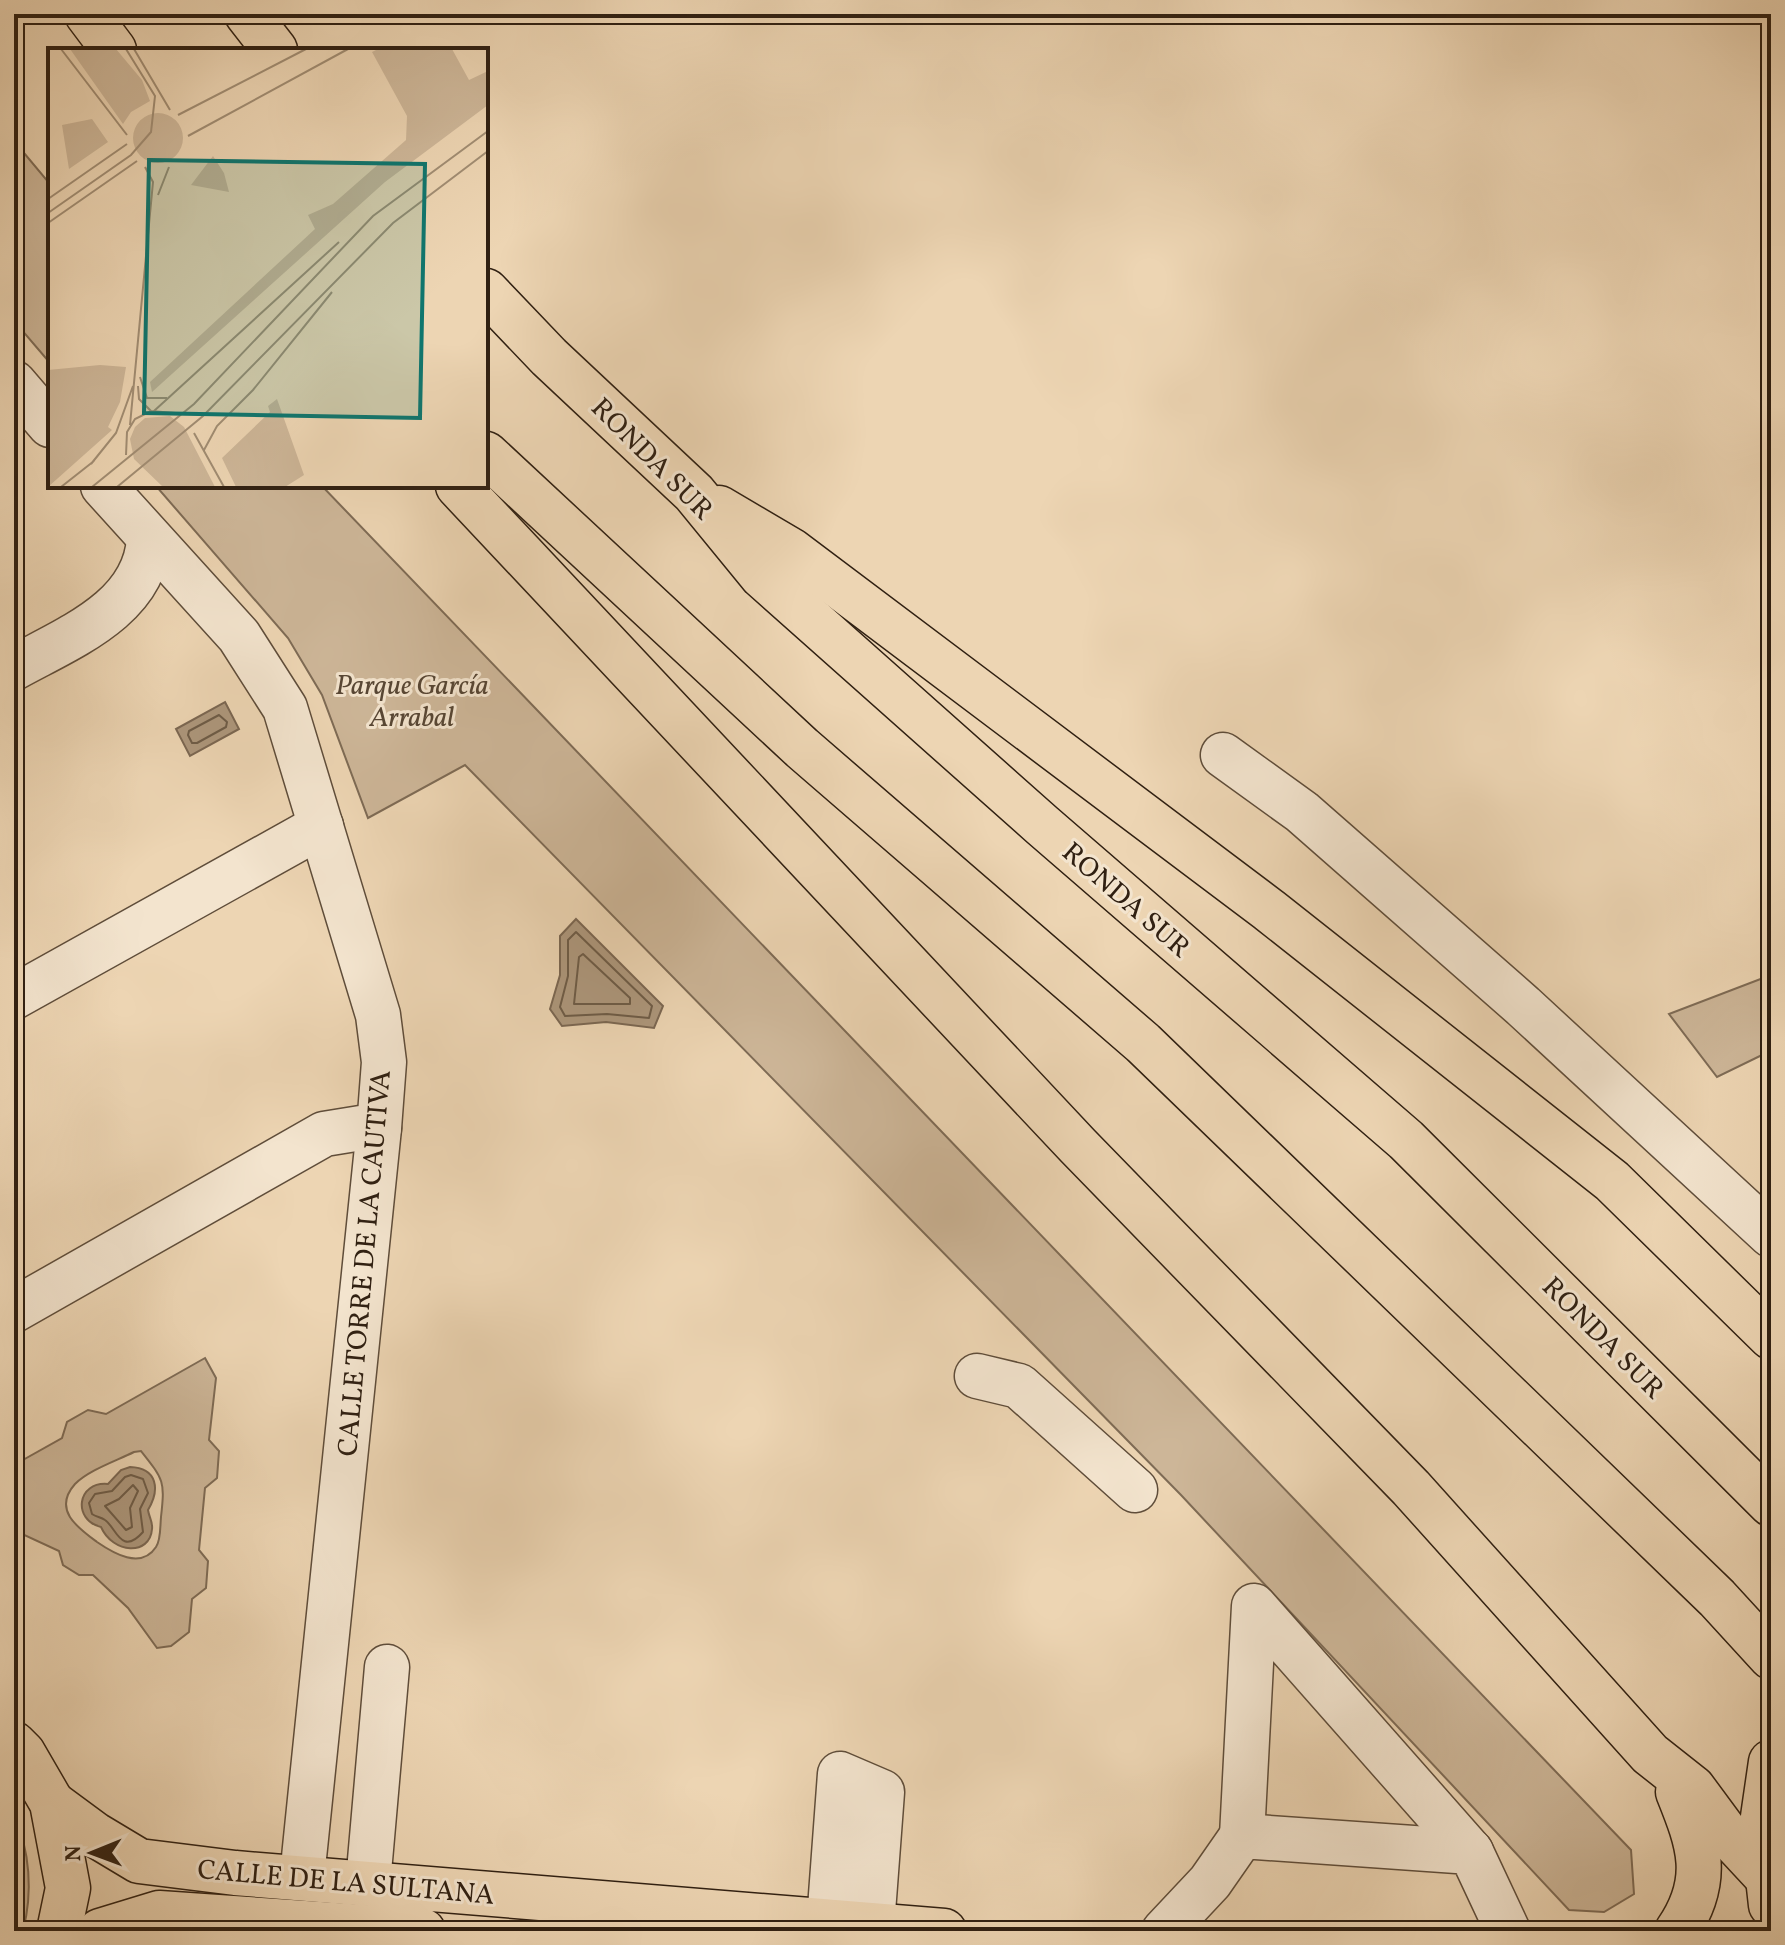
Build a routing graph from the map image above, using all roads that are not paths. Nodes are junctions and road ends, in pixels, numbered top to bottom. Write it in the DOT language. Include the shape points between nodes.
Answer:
graph roads {
  1 [pos="87,14"];
  2 [pos="247,14"];
  3 [pos="112,48"];
  4 [pos="273,48"];
  5 [pos="488,293"];
  6 [pos="14,383"];
  7 [pos="48,423"];
  8 [pos="488,456"];
  9 [pos="105,488"];
  10 [pos="460,488"];
  11 [pos="694,493"];
  12 [pos="149,539"];
  13 [pos="14,668"];
  14 [pos="1223,755"];
  15 [pos="321,826"];
  16 [pos="14,997"];
  17 [pos="379,1128"];
  18 [pos="1771,1235"];
  19 [pos="14,1310"];
  20 [pos="1771,1337"];
  21 [pos="977,1376"];
  22 [pos="1135,1490"];
  23 [pos="1771,1504"];
  24 [pos="1771,1657"];
  25 [pos="387,1667"];
  26 [pos="14,1744"];
  27 [pos="1771,1762"];
  28 [pos="1668,1768"];
  29 [pos="52,1803"];
  30 [pos="1242,1836"];
  31 [pos="1471,1852"];
  32 [pos="302,1877"];
  33 [pos="368,1883"];
  34 [pos="1763,1903"];
  35 [pos="829,1922"];
  36 [pos="872,1925"];
  37 [pos="59,1931"];
  38 [pos="100,1931"];
  39 [pos="423,1931"];
  40 [pos="944,1931"];
  41 [pos="1164,1931"];
  42 [pos="1508,1931"];
  43 [pos="1677,1931"];
  1 -- 3 [label="main road"];
  2 -- 4 [label="main road"];
  5 -- 11 [label="main road, RONDA SUR"];
  6 -- 7 [label="street"];
  8 -- 24 [label="main road" via="802,748 1143,1043 1717,1598"];
  9 -- 12 [label="street, CALLE TORRE DE LA CAUTIVA"];
  10 -- 28 [label="main road" via="1078,1146 1411,1488"];
  11 -- 20 [label="main road" via="792,551 1269,910 1612,1181"];
  11 -- 23 [label="main road, RONDA SUR" via="762,576 1406,1140"];
  12 -- 13 [label="street" via="136,586 97,622"];
  12 -- 15 [label="street, CALLE TORRE DE LA CAUTIVA" via="239,636 285,708"];
  14 -- 18 [label="street" via="1302,812"];
  15 -- 16 [label="street"];
  15 -- 17 [label="street, CALLE TORRE DE LA CAUTIVA" via="378,1015 384,1062"];
  17 -- 19 [label="street" via="324,1134"];
  17 -- 32 [label="street, CALLE TORRE DE LA CAUTIVA"];
  21 -- 22 [label="street" via="1019,1386"];
  25 -- 33 [label="street"];
  26 -- 29 [label="main road"];
  27 -- 34 [label="main road" via="1762,1824"];
  28 -- 34 [label="main road" via="1693,1788 1727,1834"];
  28 -- 43 [label="main road" via="1697,1837 1700,1869 1693,1901"];
  29 -- 32 [label="main road, CALLE DE LA SULTANA" via="139,1861"];
  29 -- 37 [label="main road" via="68,1888"];
  30 -- 31 [label="street"];
  30 -- 31 [label="street" via="1254,1606"];
  30 -- 41 [label="street" via="1210,1882"];
  31 -- 42 [label="street"];
  32 -- 33 [label="main road, CALLE DE LA SULTANA"];
  33 -- 35 [label="main road, CALLE DE LA SULTANA"];
  35 -- 36 [label="main road, CALLE DE LA SULTANA"];
  35 -- 36 [label="street" via="840,1774 882,1792"];
  36 -- 40 [label="main road, CALLE DE LA SULTANA"];
  38 -- 39 [label="main road, CALLE DE LA SULTANA" via="159,1913"];
}
